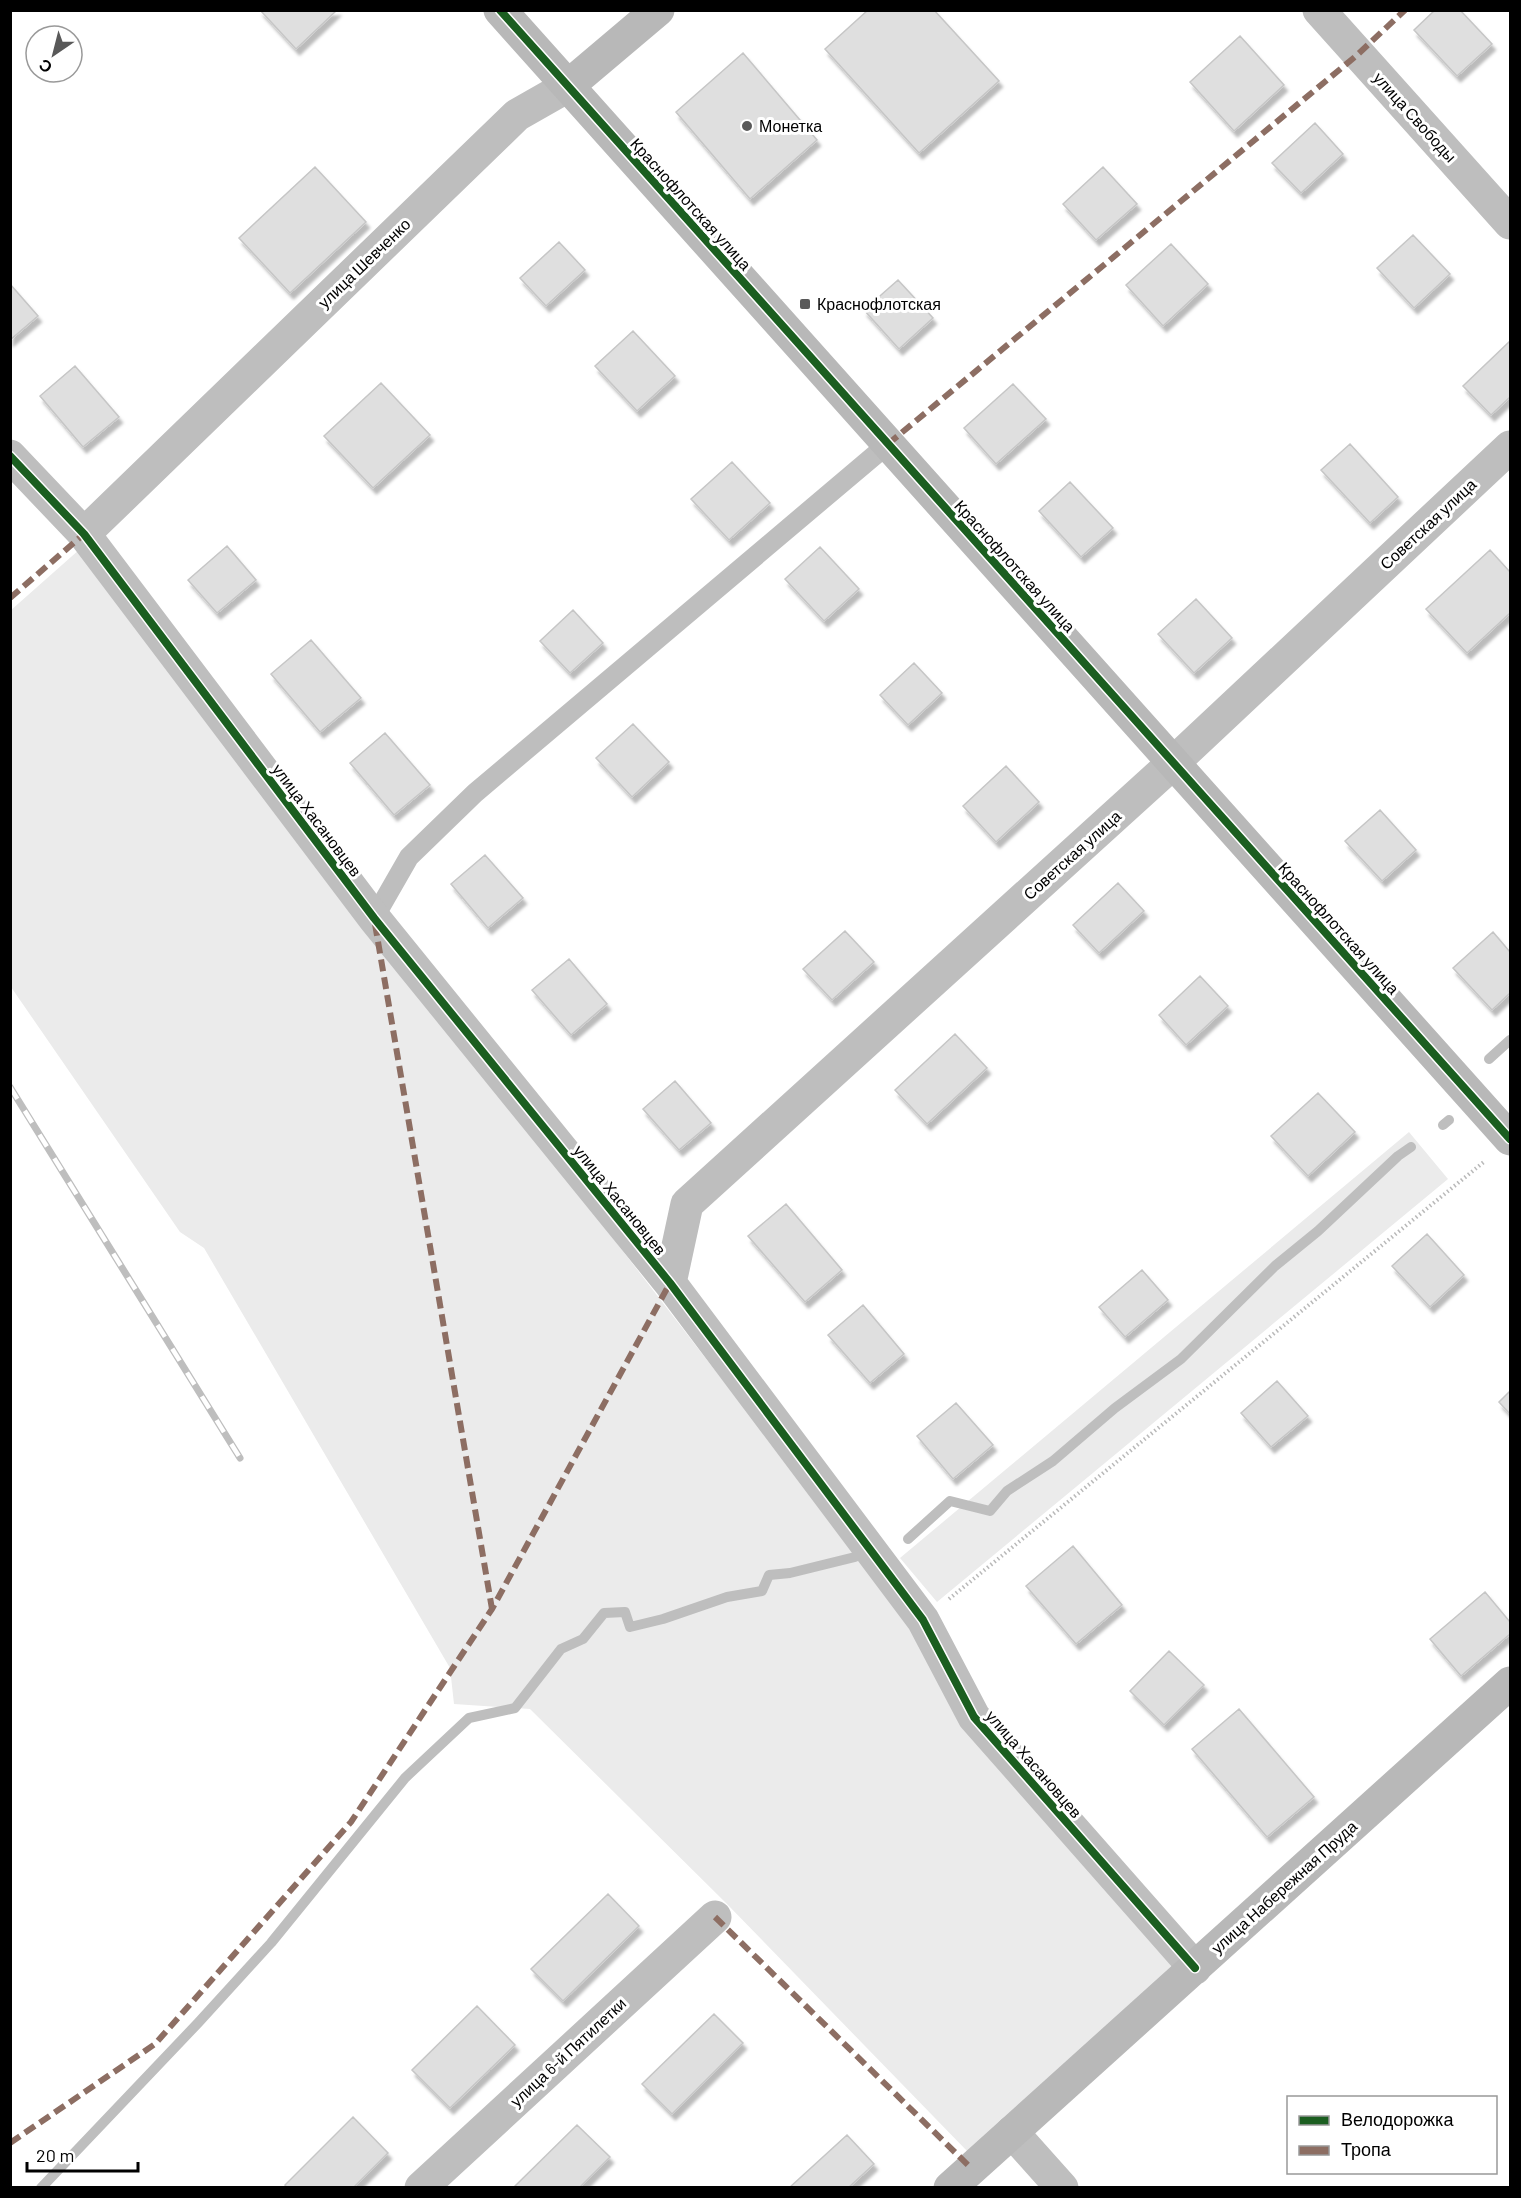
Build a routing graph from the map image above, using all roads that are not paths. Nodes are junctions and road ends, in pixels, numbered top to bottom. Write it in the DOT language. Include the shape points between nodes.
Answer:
graph roads {
  1 [pos="500,10"];
  2 [pos="658,10"];
  3 [pos="1319,10"];
  4 [pos="568,86"];
  5 [pos="1510,223"];
  6 [pos="888,444"];
  7 [pos="1510,447"];
  8 [pos="10,456"];
  9 [pos="84,534"];
  10 [pos="1173,763"];
  11 [pos="374,918"];
  12 [pos="1501,1147"];
  13 [pos="669,1283"];
  14 [pos="1510,1683"];
  15 [pos="715,1917"];
  16 [pos="1195,1968"];
  17 [pos="1012,2132"];
  18 [pos="421,2187"];
  19 [pos="950,2187"];
  20 [pos="1062,2187"];
  1 -- 4 [label="street, Краснофлотская улица"];
  2 -- 4 [label="street, улица Шевченко"];
  3 -- 5 [label="street, улица Свободы"];
  4 -- 6 [label="street, Краснофлотская улица"];
  4 -- 9 [label="street, улица Шевченко" via="517,115"];
  6 -- 10 [label="street, Краснофлотская улица"];
  6 -- 11 [label="lane" via="475,793 409,857"];
  7 -- 10 [label="street, Советская улица"];
  8 -- 9 [label="street, улица Хасановцев"];
  9 -- 11 [label="street, улица Хасановцев"];
  10 -- 12 [label="street, Краснофлотская улица"];
  10 -- 13 [label="street, Советская улица" via="687,1204"];
  11 -- 13 [label="street, улица Хасановцев"];
  13 -- 16 [label="street, улица Хасановцев" via="923,1620 974,1718"];
  14 -- 16 [label="street, улица Набережная Пруда"];
  15 -- 18 [label="street, улица 6-й Пятилетки"];
  16 -- 17 [label="street, улица Набережная Пруда"];
  17 -- 19 [label="street, улица Набережная Пруда"];
  17 -- 20 [label="street"];
}
